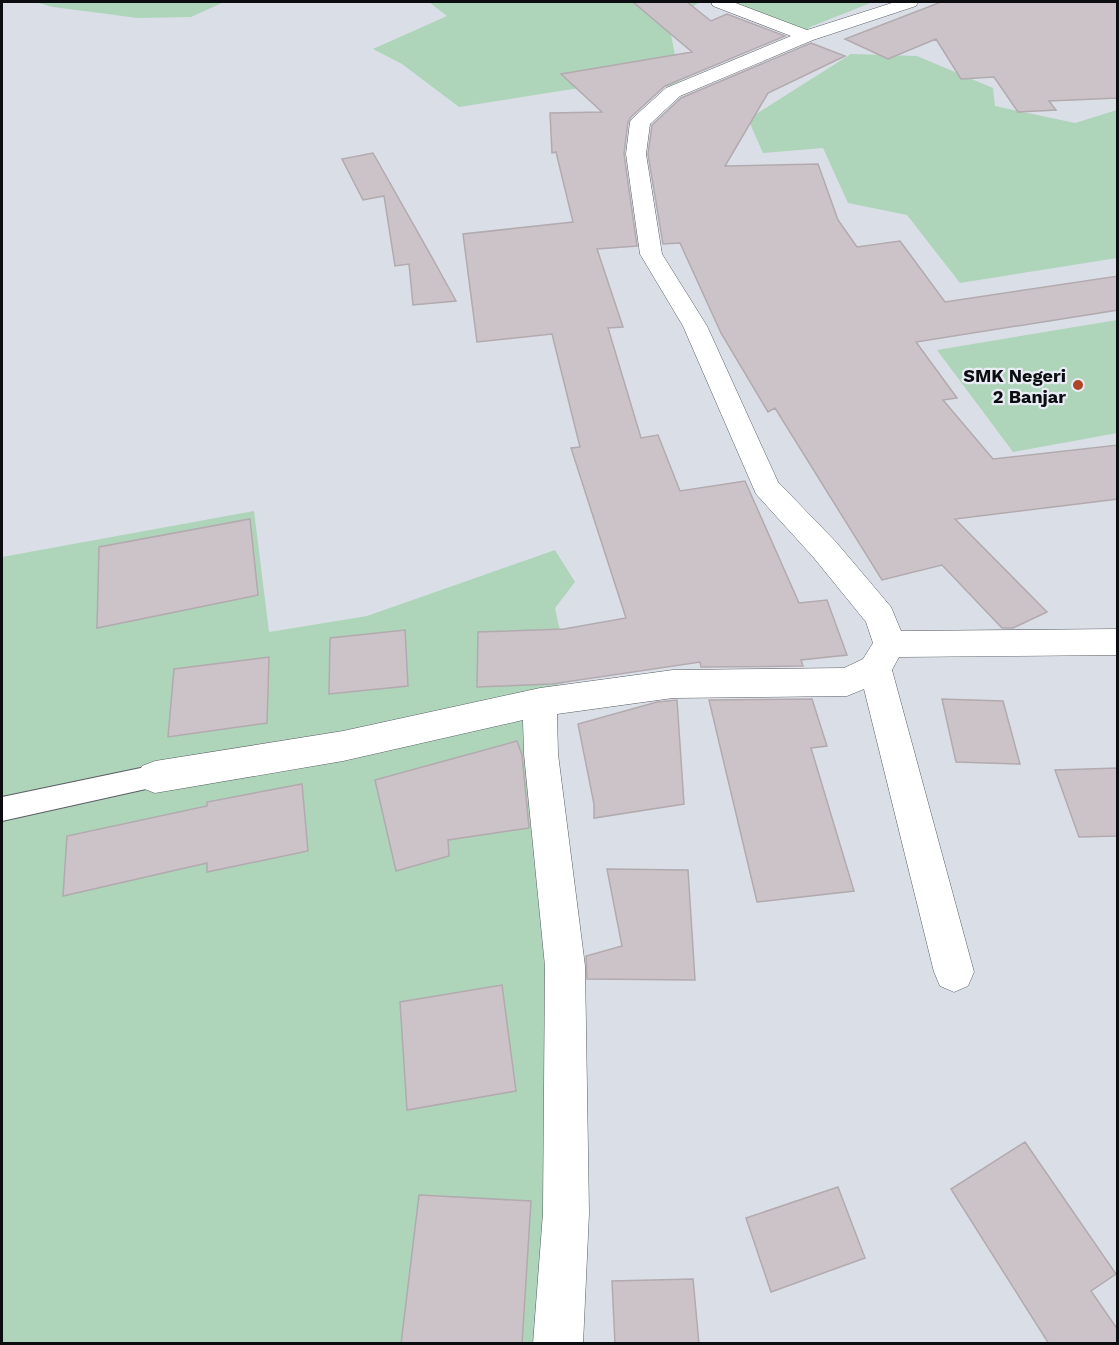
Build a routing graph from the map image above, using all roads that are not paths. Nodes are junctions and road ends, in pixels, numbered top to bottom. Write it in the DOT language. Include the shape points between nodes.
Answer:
graph roads {
  1 [pos="719,2"];
  2 [pos="910,2"];
  3 [pos="807,36"];
  4 [pos="1118,642"];
  5 [pos="882,657"];
  6 [pos="540,702"];
  7 [pos="154,777"];
  8 [pos="2,809"];
  9 [pos="954,972"];
  10 [pos="558,1344"];
  1 -- 3 [label="street"];
  2 -- 3 [label="street"];
  3 -- 5 [label="street" via="673,92 640,122 636,154 641,196 651,254 695,326 766,487 880,616"];
  4 -- 5 [label="street"];
  5 -- 6 [label="street" via="846,682 673,684"];
  5 -- 9 [label="street"];
  6 -- 7 [label="street" via="343,746"];
  6 -- 10 [label="street" via="541,754 565,966 566,1213"];
  7 -- 8 [label="lane"];
}
